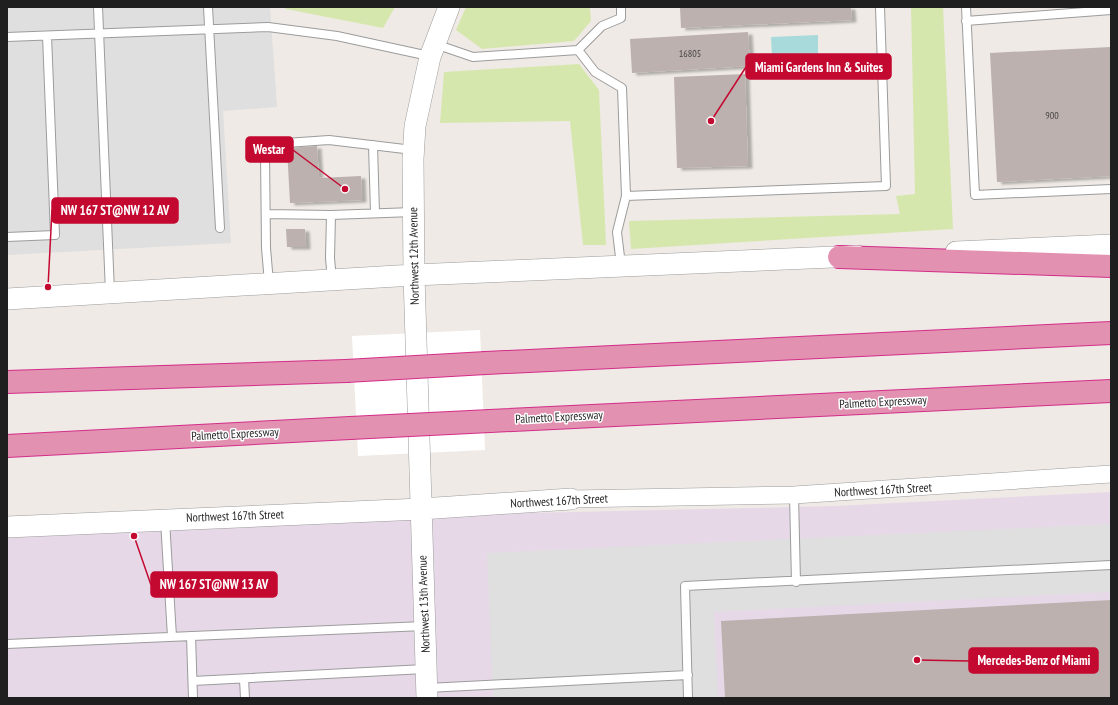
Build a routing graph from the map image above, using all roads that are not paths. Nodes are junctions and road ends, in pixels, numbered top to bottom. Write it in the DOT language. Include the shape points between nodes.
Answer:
graph roads {
  1 [pos="98,7"];
  2 [pos="208,7"];
  3 [pos="449,7"];
  4 [pos="621,7"];
  5 [pos="880,7"];
  6 [pos="966,7"];
  7 [pos="1111,10"];
  8 [pos="966,21"];
  9 [pos="209,29"];
  10 [pos="99,34"];
  11 [pos="47,36"];
  12 [pos="7,37"];
  13 [pos="432,50"];
  14 [pos="578,50"];
  15 [pos="373,145"];
  16 [pos="414,150"];
  17 [pos="1111,189"];
  18 [pos="626,196"];
  19 [pos="414,212"];
  20 [pos="375,213"];
  21 [pos="266,214"];
  22 [pos="331,215"];
  23 [pos="220,228"];
  24 [pos="7,237"];
  25 [pos="1111,245"];
  26 [pos="839,257"];
  27 [pos="621,266"];
  28 [pos="1111,266"];
  29 [pos="414,275"];
  30 [pos="332,281"];
  31 [pos="269,284"];
  32 [pos="110,294"];
  33 [pos="7,299"];
  34 [pos="1111,333"];
  35 [pos="7,382"];
  36 [pos="1111,391"];
  37 [pos="995,396"];
  38 [pos="1111,406"];
  39 [pos="7,446"];
  40 [pos="1111,474"];
  41 [pos="794,495"];
  42 [pos="571,499"];
  43 [pos="421,509"];
  44 [pos="165,519"];
  45 [pos="7,527"];
  46 [pos="1111,565"];
  47 [pos="796,582"];
  48 [pos="424,626"];
  49 [pos="191,636"];
  50 [pos="172,637"];
  51 [pos="7,644"];
  52 [pos="688,675"];
  53 [pos="244,679"];
  54 [pos="193,680"];
  55 [pos="426,685"];
  56 [pos="193,698"];
  57 [pos="245,698"];
  58 [pos="688,698"];
  1 -- 10 [label="lane"];
  2 -- 9 [label="lane"];
  3 -- 13 [label="street, Northwest 12th Avenue"];
  4 -- 14 [label="lane" via="621,18 602,26"];
  5 -- 18 [label="lane" via="886,186"];
  6 -- 8 [label="lane"];
  7 -- 8 [label="lane"];
  8 -- 17 [label="lane" via="975,195"];
  9 -- 10 [label="lane"];
  9 -- 13 [label="lane" via="268,27"];
  9 -- 23 [label="lane"];
  10 -- 11 [label="lane"];
  10 -- 32 [label="lane"];
  11 -- 12 [label="lane"];
  11 -- 24 [label="lane" via="55,235"];
  13 -- 14 [label="lane" via="473,57"];
  13 -- 16 [label="street, Northwest 12th Avenue" via="415,126"];
  14 -- 18 [label="lane" via="595,72 622,88"];
  15 -- 16 [label="lane"];
  15 -- 20 [label="lane"];
  15 -- 21 [label="lane" via="329,140 271,144 265,153"];
  16 -- 19 [label="street, Northwest 12th Avenue"];
  18 -- 27 [label="lane" via="617,232"];
  19 -- 20 [label="lane"];
  19 -- 29 [label="street, Northwest 12th Avenue"];
  20 -- 22 [label="lane"];
  21 -- 22 [label="lane"];
  21 -- 31 [label="lane"];
  22 -- 30 [label="lane"];
  25 -- 26 [label="street"];
  26 -- 27 [label="street"];
  26 -- 28 [label="highway"];
  27 -- 29 [label="street"];
  29 -- 30 [label="street"];
  29 -- 43 [label="street, Northwest 12th Avenue"];
  30 -- 31 [label="street"];
  31 -- 32 [label="street"];
  32 -- 33 [label="street"];
  34 -- 35 [label="highway, bridge" via="346,370"];
  36 -- 37 [label="highway, Palmetto Expressway"];
  37 -- 38 [label="highway"];
  37 -- 39 [label="highway, Palmetto Expressway, bridge"];
  40 -- 41 [label="street, Northwest 167th Street"];
  41 -- 42 [label="street, Northwest 167th Street"];
  41 -- 47 [label="lane"];
  42 -- 43 [label="street, Northwest 167th Street"];
  43 -- 44 [label="street, Northwest 167th Street"];
  43 -- 48 [label="street, Northwest 13th Avenue"];
  44 -- 45 [label="street, Northwest 167th Street"];
  44 -- 50 [label="lane"];
  46 -- 47 [label="lane"];
  47 -- 52 [label="lane" via="685,586"];
  48 -- 49 [label="lane"];
  48 -- 55 [label="street, Northwest 13th Avenue"];
  49 -- 50 [label="lane"];
  49 -- 54 [label="lane"];
  50 -- 51 [label="lane"];
  52 -- 55 [label="lane"];
  52 -- 58 [label="lane"];
  53 -- 54 [label="lane"];
  53 -- 55 [label="lane"];
  53 -- 57 [label="lane"];
  54 -- 56 [label="lane"];
}
